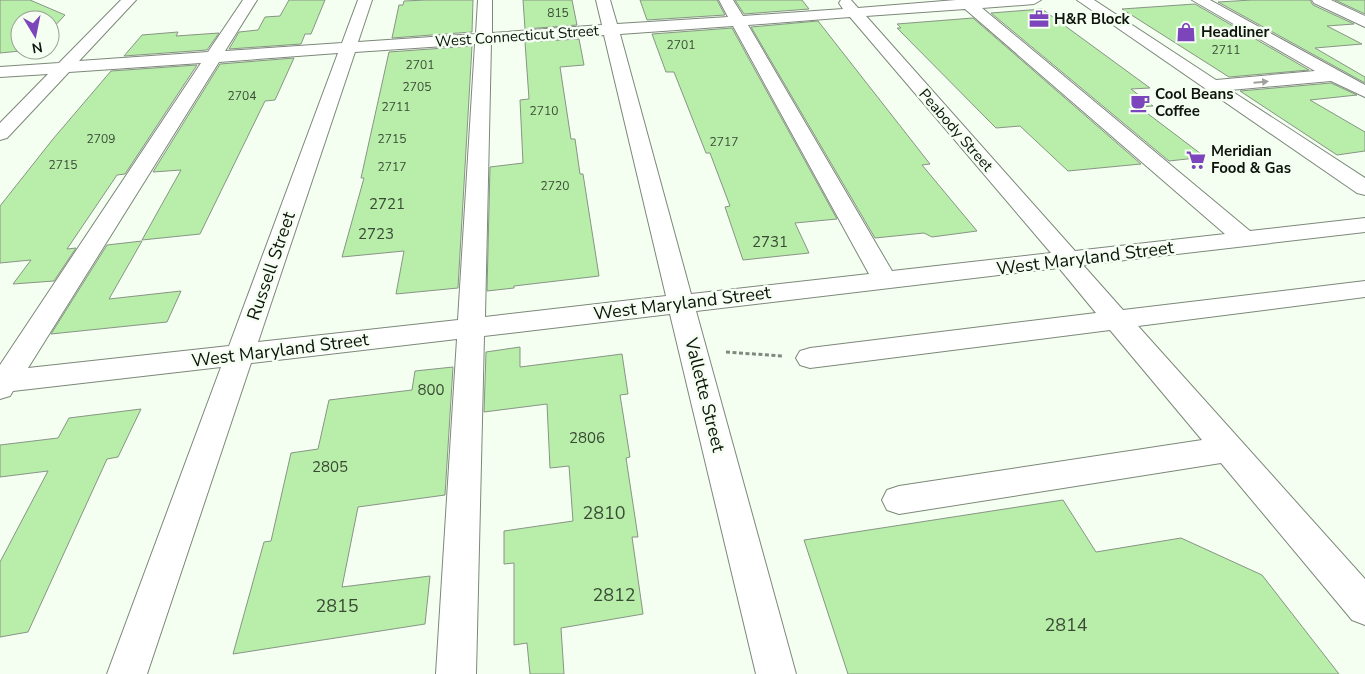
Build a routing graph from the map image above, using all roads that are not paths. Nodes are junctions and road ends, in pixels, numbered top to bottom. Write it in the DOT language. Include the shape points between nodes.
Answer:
graph roads {
  1 [pos="129,0"];
  2 [pos="250,0"];
  3 [pos="365,0"];
  4 [pos="485,0"];
  5 [pos="603,0"];
  6 [pos="726,0"];
  7 [pos="1034,0"];
  8 [pos="1084,0"];
  9 [pos="1200,0"];
  10 [pos="1319,0"];
  11 [pos="966,2"];
  12 [pos="849,6"];
  13 [pos="738,20"];
  14 [pos="1365,22"];
  15 [pos="610,29"];
  16 [pos="483,38"];
  17 [pos="349,47"];
  18 [pos="213,57"];
  19 [pos="65,67"];
  20 [pos="0,72"];
  21 [pos="1334,75"];
  22 [pos="1212,86"];
  23 [pos="1365,92"];
  24 [pos="0,134"];
  25 [pos="1365,188"];
  26 [pos="1365,226"];
  27 [pos="1245,239"];
  28 [pos="1067,260"];
  29 [pos="885,280"];
  30 [pos="1365,289"];
  31 [pos="681,304"];
  32 [pos="1116,320"];
  33 [pos="471,328"];
  34 [pos="240,354"];
  35 [pos="810,358"];
  36 [pos="2,384"];
  37 [pos="1228,449"];
  38 [pos="899,500"];
  39 [pos="1361,596"];
  40 [pos="127,674"];
  41 [pos="456,674"];
  42 [pos="776,674"];
  1 -- 19 [label="street"];
  2 -- 18 [label="street"];
  3 -- 17 [label="street, Russell Street"];
  4 -- 16 [label="street"];
  5 -- 15 [label="street, Vallette Street"];
  6 -- 13 [label="street"];
  7 -- 11 [label="street, West Connecticut Street"];
  8 -- 22 [label="street"];
  9 -- 21 [label="street"];
  10 -- 14 [label="street"];
  11 -- 12 [label="street, West Connecticut Street"];
  11 -- 27 [label="street"];
  12 -- 13 [label="street, West Connecticut Street"];
  12 -- 28 [label="street, Peabody Street"];
  13 -- 15 [label="street, West Connecticut Street"];
  13 -- 29 [label="street"];
  15 -- 16 [label="street, West Connecticut Street"];
  15 -- 31 [label="street, Vallette Street"];
  16 -- 17 [label="street, West Connecticut Street"];
  16 -- 33 [label="street"];
  17 -- 18 [label="street, West Connecticut Street"];
  17 -- 34 [label="street, Russell Street"];
  18 -- 19 [label="street, West Connecticut Street"];
  18 -- 36 [label="street"];
  19 -- 20 [label="street, West Connecticut Street"];
  19 -- 24 [label="street"];
  22 -- 21 [label="street, one-way"];
  21 -- 23 [label="street"];
  22 -- 25 [label="street"];
  26 -- 27 [label="street, West Maryland Street"];
  27 -- 28 [label="street, West Maryland Street"];
  28 -- 29 [label="street, West Maryland Street"];
  28 -- 32 [label="street, Peabody Street"];
  29 -- 31 [label="street, West Maryland Street"];
  30 -- 32 [label="street"];
  31 -- 33 [label="street, West Maryland Street"];
  31 -- 42 [label="street, Vallette Street"];
  32 -- 35 [label="street"];
  32 -- 37 [label="street, Peabody Street"];
  33 -- 34 [label="street, West Maryland Street"];
  33 -- 41 [label="street"];
  34 -- 36 [label="street, West Maryland Street"];
  34 -- 40 [label="street, Russell Street"];
  37 -- 38 [label="street"];
  37 -- 39 [label="street, Peabody Street"];
}
